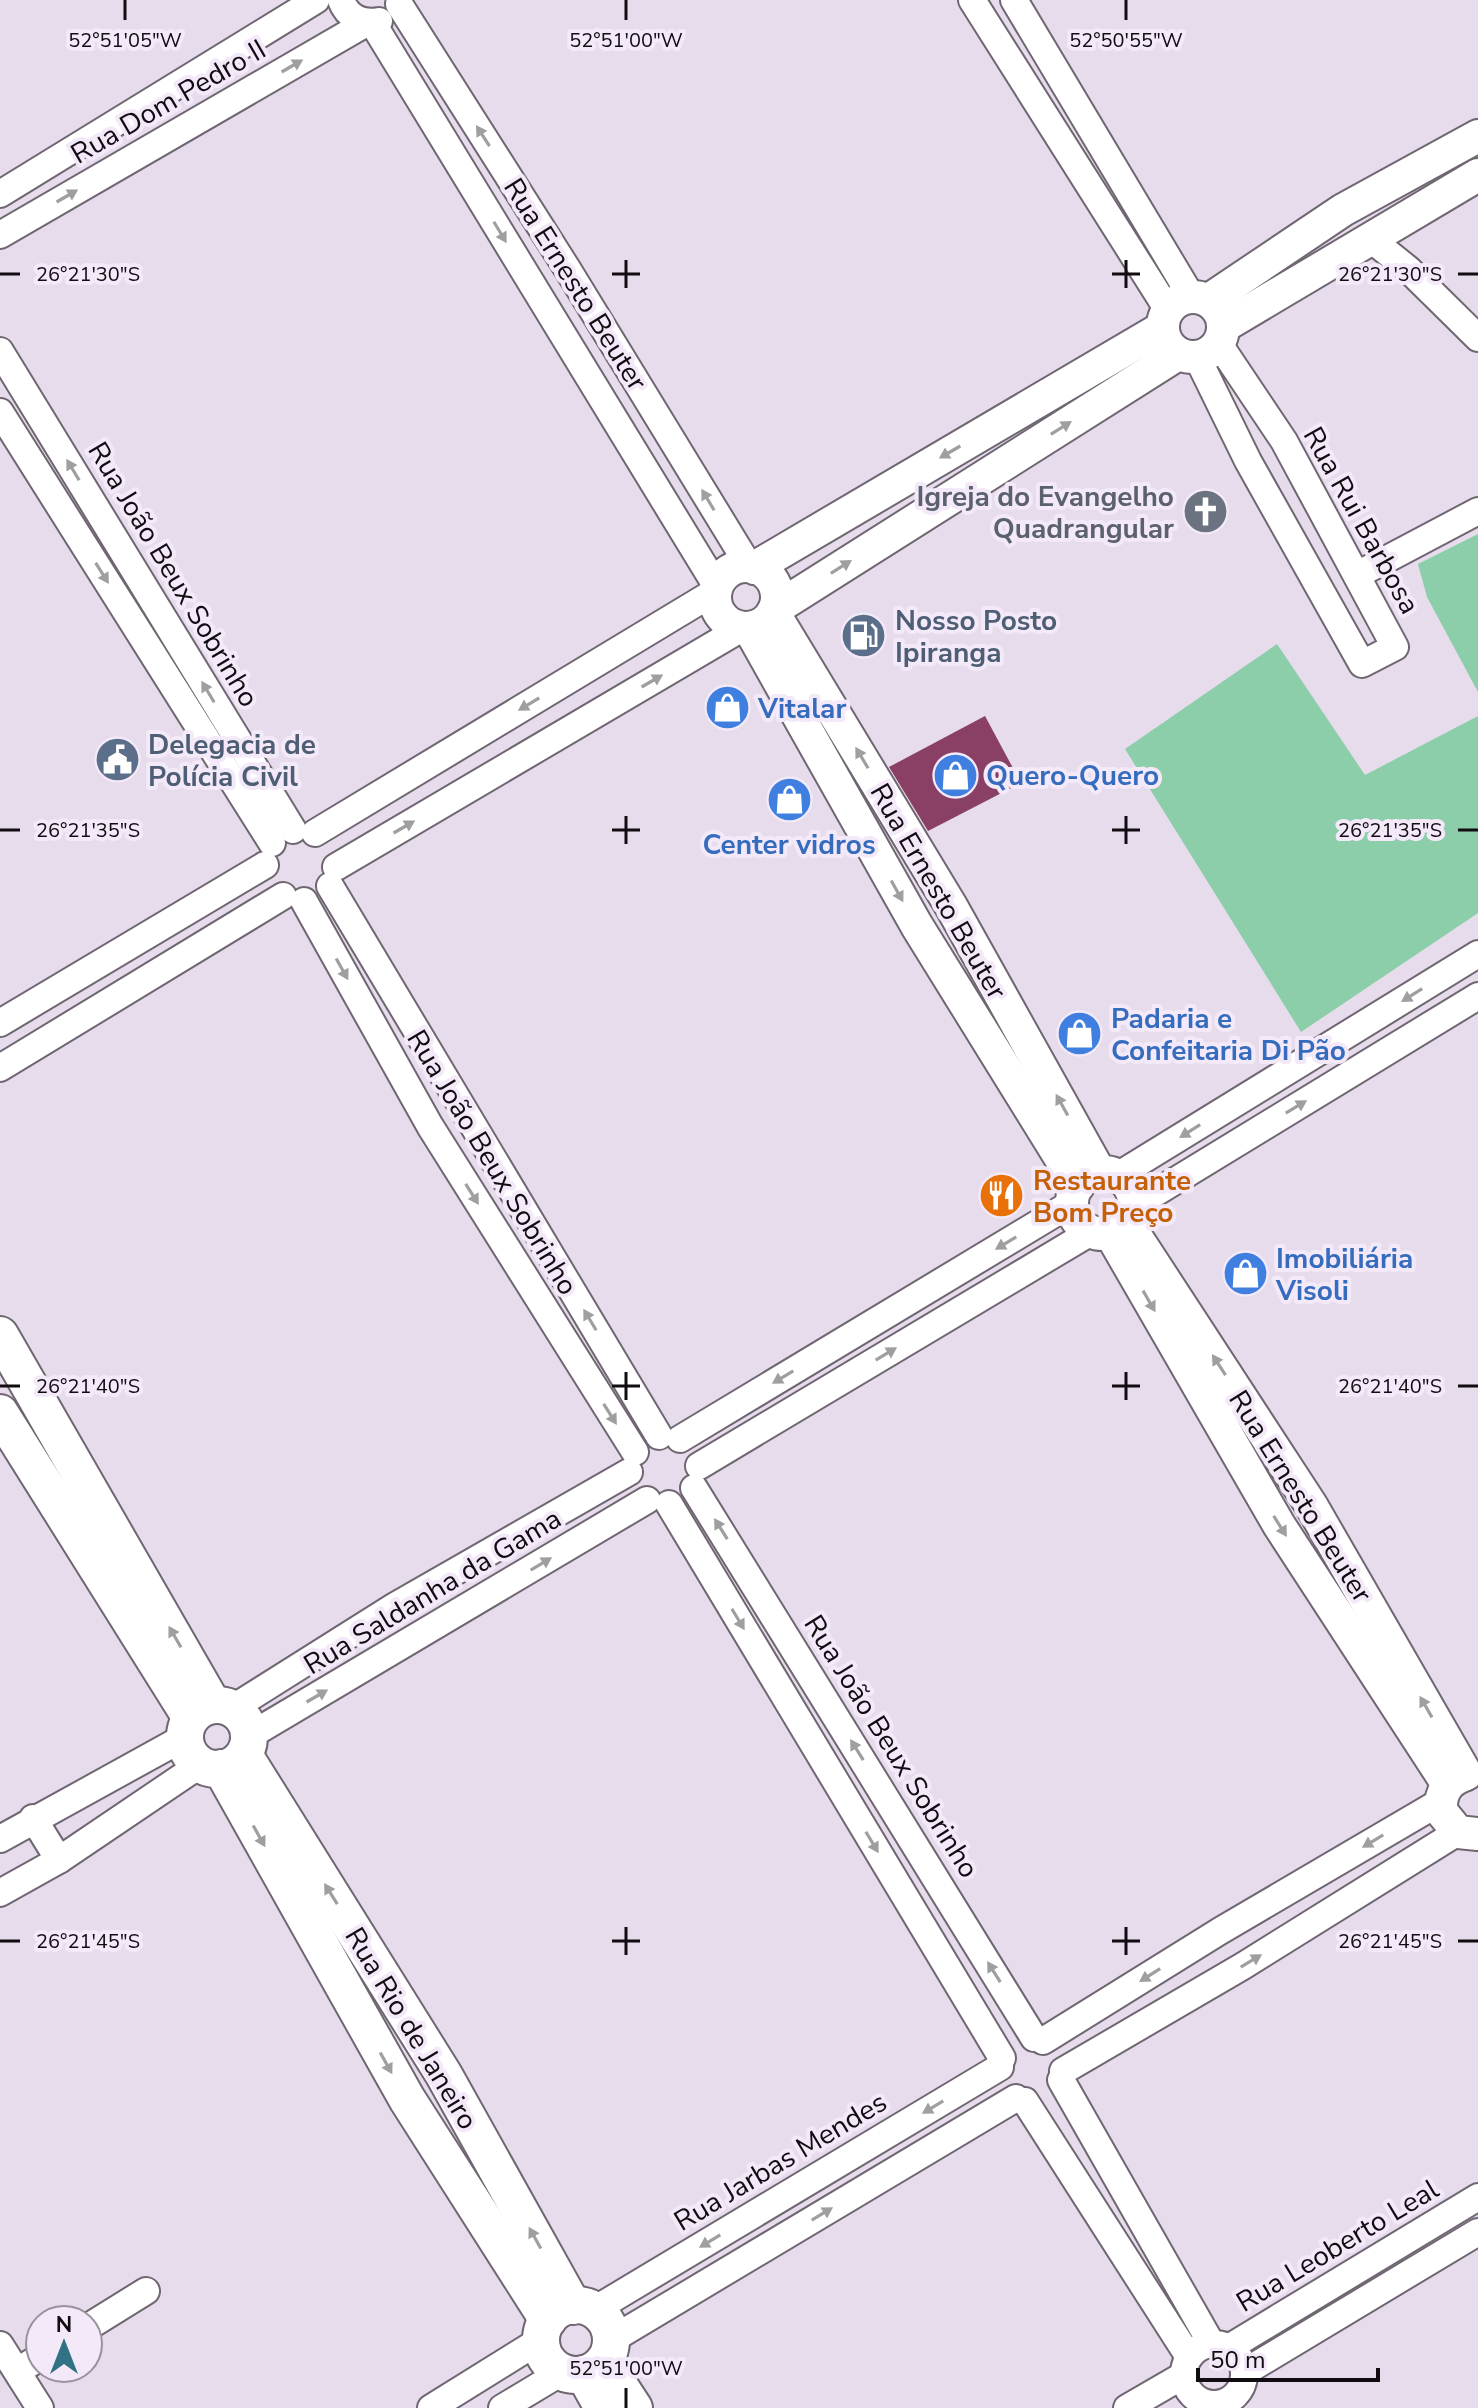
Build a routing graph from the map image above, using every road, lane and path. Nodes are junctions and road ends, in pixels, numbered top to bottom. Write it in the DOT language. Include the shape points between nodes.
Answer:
graph roads {
  1 [pos="316,0"];
  2 [pos="341,0"];
  3 [pos="972,0"];
  4 [pos="1014,0"];
  5 [pos="400,2"];
  6 [pos="370,22"];
  7 [pos="1033,29"];
  8 [pos="1001,46"];
  9 [pos="1478,136"];
  10 [pos="1478,175"];
  11 [pos="0,194"];
  12 [pos="0,235"];
  13 [pos="1372,240"];
  14 [pos="1194,327"];
  15 [pos="1478,338"];
  16 [pos="0,351"];
  17 [pos="0,412"];
  18 [pos="1284,441"];
  19 [pos="1248,461"];
  20 [pos="1478,511"];
  21 [pos="751,567"];
  22 [pos="1357,575"];
  23 [pos="716,589"];
  24 [pos="760,619"];
  25 [pos="581,673"];
  26 [pos="604,709"];
  27 [pos="496,724"];
  28 [pos="519,759"];
  29 [pos="286,843"];
  30 [pos="333,876"];
  31 [pos="293,898"];
  32 [pos="1478,954"];
  33 [pos="1478,996"];
  34 [pos="0,1023"];
  35 [pos="0,1068"];
  36 [pos="1092,1184"];
  37 [pos="1116,1224"];
  38 [pos="0,1335"];
  39 [pos="31,1387"];
  40 [pos="0,1405"];
  41 [pos="0,1413"];
  42 [pos="669,1437"];
  43 [pos="10,1451"];
  44 [pos="632,1462"];
  45 [pos="696,1477"];
  46 [pos="658,1502"];
  47 [pos="395,1606"];
  48 [pos="416,1639"];
  49 [pos="217,1736"];
  50 [pos="1458,1784"];
  51 [pos="33,1818"];
  52 [pos="1473,1834"];
  53 [pos="0,1839"];
  54 [pos="59,1860"];
  55 [pos="0,1893"];
  56 [pos="1039,2039"];
  57 [pos="1001,2062"];
  58 [pos="444,2075"];
  59 [pos="1062,2075"];
  60 [pos="407,2099"];
  61 [pos="1021,2099"];
  62 [pos="1478,2197"];
  63 [pos="1478,2232"];
  64 [pos="146,2291"];
  65 [pos="104,2317"];
  66 [pos="577,2340"];
  67 [pos="0,2345"];
  68 [pos="1204,2356"];
  69 [pos="24,2361"];
  70 [pos="34,2384"];
  71 [pos="1223,2399"];
  72 [pos="40,2408"];
  73 [pos="431,2408"];
  74 [pos="502,2408"];
  75 [pos="603,2408"];
  76 [pos="634,2408"];
  77 [pos="1127,2408"];
  1 -- 11 [label="street, Rua Dom Pedro II"];
  2 -- 6 [label="street, Rua Ernesto Beuter" via="349,14"];
  3 -- 8 [label="street, Rua Rui Barbosa"];
  4 -- 7 [label="street, Rua Rui Barbosa"];
  5 -- 6 [label="street, Rua Dom Pedro II" via="388,17"];
  21 -- 5 [label="street, Rua Ernesto Beuter, one-way"];
  12 -- 6 [label="street, Rua Dom Pedro II, one-way"];
  6 -- 23 [label="street, Rua Ernesto Beuter, one-way"];
  7 -- 8 [label="street"];
  7 -- 14 [label="street, Rua Rui Barbosa"];
  8 -- 14 [label="street, Rua Rui Barbosa"];
  9 -- 14 [label="street" via="1343,210"];
  10 -- 13 [label="street"];
  13 -- 14 [label="street"];
  13 -- 15 [label="street"];
  14 -- 18 [label="street, Rua Rui Barbosa"];
  14 -- 19 [label="street, Rua Rui Barbosa"];
  14 -- 21 [label="street, one-way"];
  24 -- 14 [label="street, one-way"];
  29 -- 16 [label="street, Rua João Beux Sobrinho, one-way"];
  17 -- 29 [label="street, Rua João Beux Sobrinho, one-way"];
  18 -- 19 [label="street"];
  18 -- 22 [label="street, Rua Rui Barbosa"];
  19 -- 22 [label="street, Rua Rui Barbosa" via="1362,664 1395,647"];
  20 -- 22 [label="street"];
  21 -- 23 [label="street" via="737,567"];
  21 -- 24 [label="street" via="764,571 775,584"];
  23 -- 24 [label="street" via="721,615"];
  23 -- 25 [label="street"];
  26 -- 24 [label="street, one-way"];
  24 -- 36 [label="street, Rua Ernesto Beuter" via="917,926"];
  25 -- 26 [label="street"];
  25 -- 27 [label="street, one-way"];
  26 -- 28 [label="street"];
  27 -- 28 [label="street"];
  27 -- 29 [label="street"];
  30 -- 28 [label="street, one-way"];
  29 -- 30 [label="street" via="331,847"];
  29 -- 31 [label="street" via="267,878"];
  29 -- 34 [label="street"];
  30 -- 31 [label="street" via="314,898"];
  42 -- 30 [label="street, Rua João Beux Sobrinho, one-way"];
  31 -- 35 [label="street"];
  31 -- 44 [label="street, Rua João Beux Sobrinho, one-way"];
  32 -- 36 [label="street, one-way"];
  37 -- 33 [label="street, one-way"];
  36 -- 37 [label="street" via="1130,1188"];
  36 -- 37 [label="street" via="1077,1220"];
  36 -- 42 [label="street, one-way"];
  45 -- 37 [label="street, one-way"];
  37 -- 50 [label="street, Rua Ernesto Beuter" via="1279,1525"];
  38 -- 39 [label="main road, Rua Rio de Janeiro"];
  39 -- 40 [label="main road"];
  49 -- 39 [label="main road, Rua Rio de Janeiro, one-way"];
  41 -- 43 [label="main road, Rua Rio de Janeiro"];
  42 -- 44 [label="street" via="641,1444"];
  42 -- 45 [label="street" via="696,1455"];
  43 -- 49 [label="main road, Rua Rio de Janeiro"];
  44 -- 46 [label="street" via="638,1493"];
  44 -- 47 [label="street, Rua Saldanha da Gama"];
  45 -- 46 [label="street" via="687,1496"];
  56 -- 45 [label="street, Rua João Beux Sobrinho, one-way"];
  48 -- 46 [label="street, Rua Saldanha da Gama, one-way"];
  46 -- 57 [label="street, one-way"];
  47 -- 48 [label="street"];
  47 -- 49 [label="street, Rua Saldanha da Gama"];
  49 -- 48 [label="street, Rua Saldanha da Gama, one-way"];
  49 -- 51 [label="street, Rua Saldanha da Gama"];
  49 -- 54 [label="street, Rua Saldanha da Gama"];
  58 -- 49 [label="main road, Rua Rio de Janeiro, one-way"];
  49 -- 60 [label="main road, Rua Rio de Janeiro, one-way"];
  50 -- 52 [label="street, Rua Ernesto Beuter" via="1444,1820"];
  50 -- 56 [label="street, one-way"];
  51 -- 53 [label="street, Rua Saldanha da Gama"];
  51 -- 54 [label="street"];
  59 -- 52 [label="street, one-way"];
  54 -- 55 [label="street, Rua Saldanha da Gama"];
  56 -- 57 [label="street" via="1015,2043"];
  56 -- 59 [label="street" via="1058,2053"];
  57 -- 61 [label="street" via="1003,2085"];
  57 -- 66 [label="street, Rua Jarbas Mendes, one-way"];
  58 -- 60 [label="main road"];
  66 -- 58 [label="main road, Rua Rio de Janeiro, one-way"];
  59 -- 61 [label="street" via="1043,2099"];
  59 -- 68 [label="street"];
  60 -- 66 [label="main road, Rua Rio de Janeiro"];
  66 -- 61 [label="street, Rua Jarbas Mendes, one-way"];
  61 -- 68 [label="street"];
  62 -- 68 [label="street, Rua Leoberto Leal"];
  63 -- 71 [label="street"];
  64 -- 65 [label="street"];
  66 -- 73 [label="street, Rua Jarbas Mendes"];
  66 -- 74 [label="street, Rua Jarbas Mendes"];
  66 -- 75 [label="main road, Rua Rio de Janeiro"];
  66 -- 76 [label="main road, Rua Rio de Janeiro"];
  67 -- 69 [label="street"];
  68 -- 71 [label="street" via="1191,2393"];
  68 -- 71 [label="street" via="1243,2363"];
  68 -- 77 [label="street, Rua Leoberto Leal"];
  70 -- 72 [label="street"];
}
